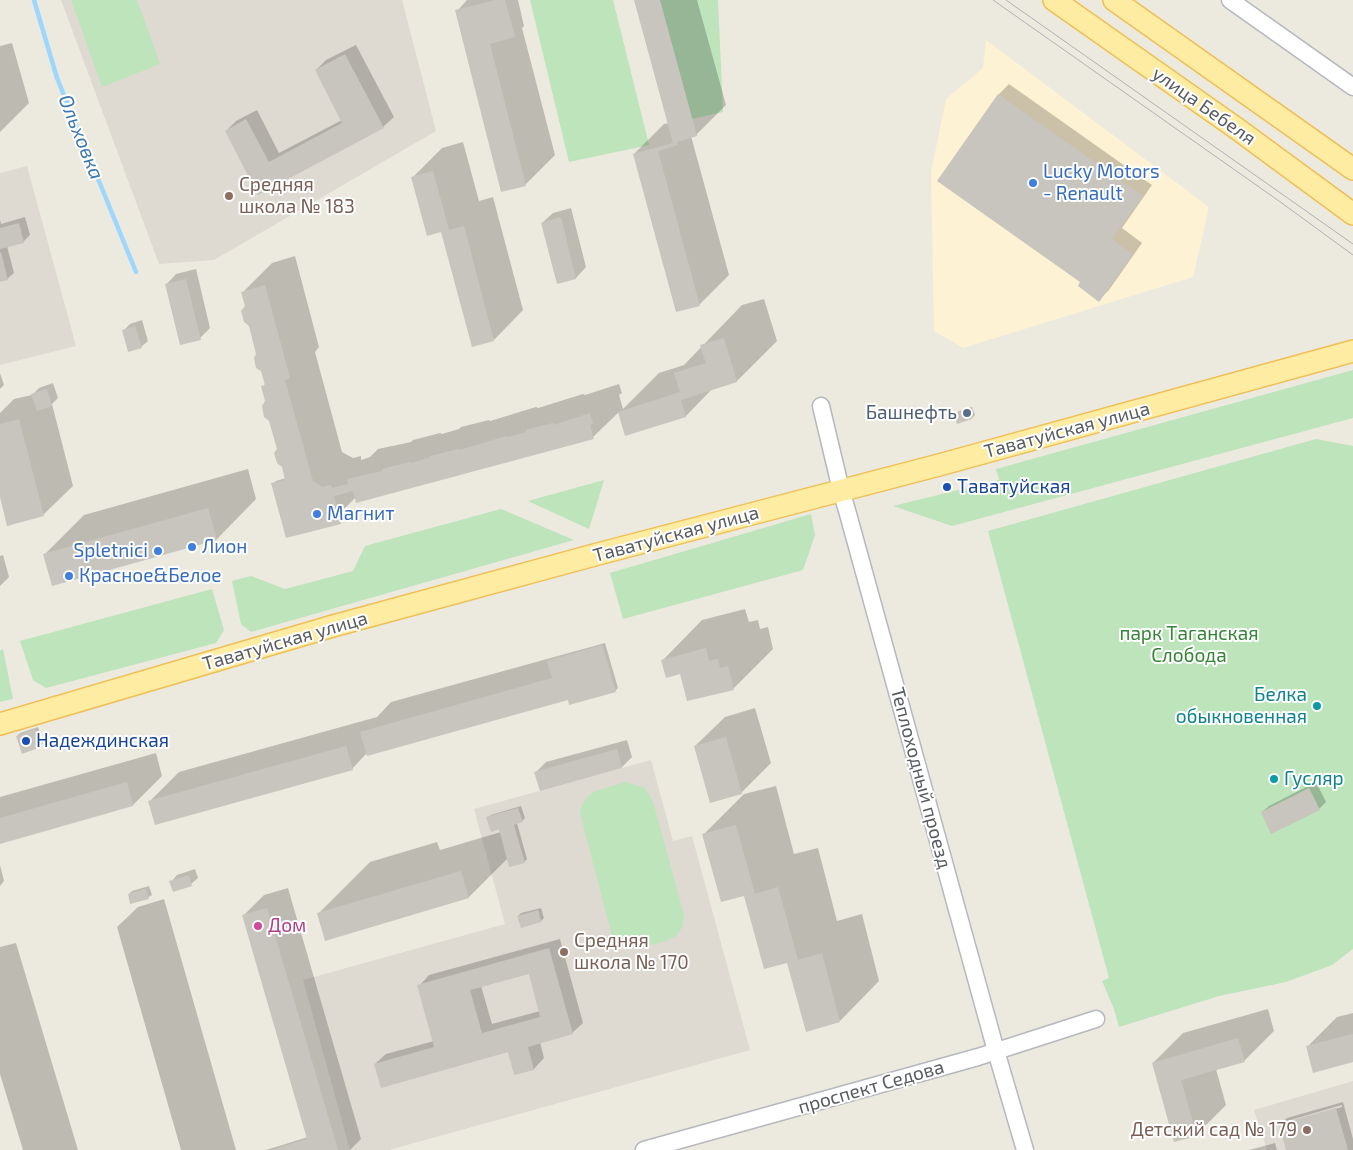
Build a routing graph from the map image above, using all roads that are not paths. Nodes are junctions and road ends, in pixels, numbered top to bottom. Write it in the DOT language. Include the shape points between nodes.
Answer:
graph roads {
  1 [pos="1054,0"];
  2 [pos="1114,0"];
  3 [pos="1230,0"];
  4 [pos="1353,87"];
  5 [pos="1353,169"];
  6 [pos="1353,214"];
  7 [pos="1353,351"];
  8 [pos="821,406"];
  9 [pos="841,490"];
  10 [pos="0,724"];
  11 [pos="1096,1019"];
  12 [pos="996,1051"];
  13 [pos="644,1150"];
  14 [pos="1025,1150"];
  1 -- 6 [label="main road, улица Бебеля"];
  2 -- 5 [label="main road, улица Бебеля"];
  3 -- 4 [label="street"];
  7 -- 9 [label="main road, Таватуйская улица"];
  8 -- 9 [label="street, Теплоходный проезд"];
  9 -- 10 [label="main road, Таватуйская улица" via="333,626"];
  9 -- 12 [label="street, Теплоходный проезд"];
  11 -- 12 [label="street, проспект Седова"];
  12 -- 13 [label="street, проспект Седова"];
  12 -- 14 [label="street, Теплоходный проезд"];
}
